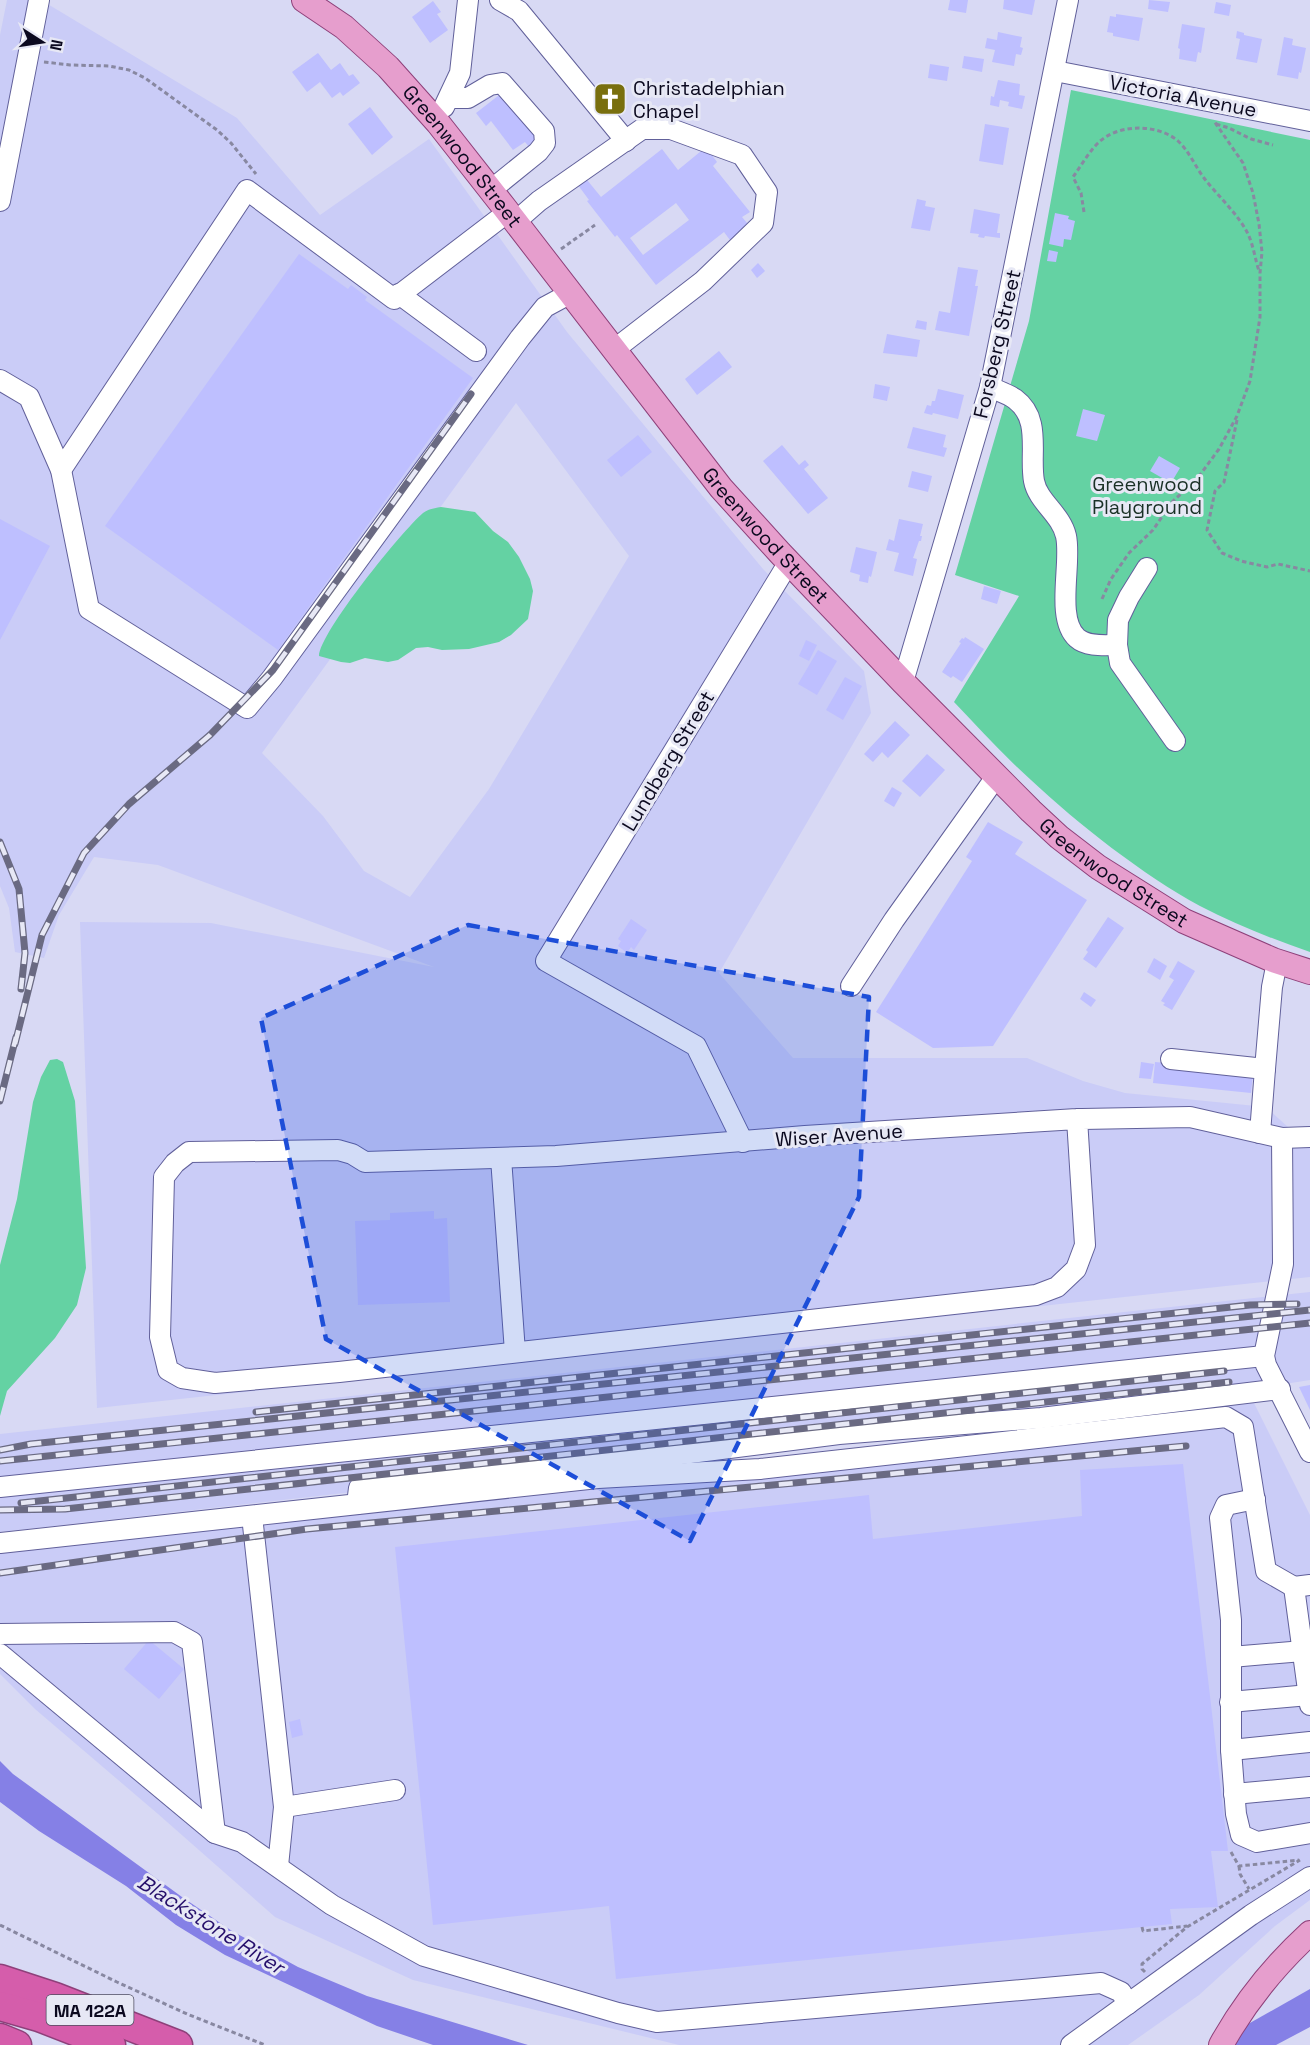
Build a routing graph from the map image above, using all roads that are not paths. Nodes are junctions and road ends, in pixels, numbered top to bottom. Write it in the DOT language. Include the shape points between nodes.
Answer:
graph roads {
  1 [pos="39,0"];
  2 [pos="304,0"];
  3 [pos="468,0"];
  4 [pos="500,0"];
  5 [pos="1068,0"];
  6 [pos="1055,71"];
  7 [pos="449,98"];
  8 [pos="433,118"];
  9 [pos="1310,121"];
  10 [pos="626,141"];
  11 [pos="491,190"];
  12 [pos="0,201"];
  13 [pos="512,217"];
  14 [pos="571,293"];
  15 [pos="399,294"];
  16 [pos="615,349"];
  17 [pos="476,351"];
  18 [pos="0,380"];
  19 [pos="990,387"];
  20 [pos="61,470"];
  21 [pos="789,562"];
  22 [pos="1147,568"];
  23 [pos="1117,645"];
  24 [pos="903,682"];
  25 [pos="1175,741"];
  26 [pos="996,777"];
  27 [pos="1278,962"];
  28 [pos="1310,972"];
  29 [pos="850,986"];
  30 [pos="1171,1059"];
  31 [pos="1265,1069"];
  32 [pos="1080,1119"];
  33 [pos="1260,1133"];
  34 [pos="1310,1137"];
  35 [pos="1282,1138"];
  36 [pos="743,1142"];
  37 [pos="501,1158"];
  38 [pos="515,1352"];
  39 [pos="1264,1356"];
  40 [pos="1280,1389"];
  41 [pos="1310,1452"];
  42 [pos="0,1487"];
  43 [pos="1254,1499"];
  44 [pos="357,1504"];
  45 [pos="252,1516"];
  46 [pos="0,1543"];
  47 [pos="1302,1586"];
  48 [pos="0,1634"];
  49 [pos="1304,1643"];
  50 [pos="0,1654"];
  51 [pos="1231,1657"];
  52 [pos="1309,1700"];
  53 [pos="1230,1702"];
  54 [pos="1310,1742"];
  55 [pos="1231,1750"];
  56 [pos="1310,1787"];
  57 [pos="394,1790"];
  58 [pos="1234,1794"];
  59 [pos="284,1807"];
  60 [pos="215,1833"];
  61 [pos="1310,1833"];
  62 [pos="278,1866"];
  63 [pos="1310,1877"];
  64 [pos="1310,1933"];
  65 [pos="0,1979"];
  66 [pos="1128,2004"];
  67 [pos="0,2006"];
  68 [pos="0,2038"];
  69 [pos="17,2045"];
  70 [pos="111,2045"];
  71 [pos="178,2045"];
  72 [pos="1071,2045"];
  73 [pos="1221,2045"];
  1 -- 12 [label="street"];
  2 -- 8 [label="main road, Greenwood Street" via="353,35"];
  3 -- 7 [label="street" via="460,73"];
  4 -- 10 [label="street" via="519,11"];
  5 -- 6 [label="street, Forsberg Street"];
  6 -- 9 [label="street, Victoria Avenue"];
  6 -- 19 [label="street, Forsberg Street"];
  7 -- 8 [label="street" via="443,111"];
  7 -- 11 [label="street" via="468,98 490,85 502,83 544,131 545,143 538,152"];
  8 -- 11 [label="main road, Greenwood Street"];
  10 -- 13 [label="street"];
  10 -- 16 [label="street" via="642,129 671,129 732,151 742,155 767,192 763,223 703,282"];
  11 -- 13 [label="main road, Greenwood Street"];
  13 -- 14 [label="main road, Greenwood Street"];
  13 -- 15 [label="street"];
  14 -- 16 [label="main road, Greenwood Street"];
  14 -- 20 [label="street" via="545,307 520,338 247,708 89,609"];
  15 -- 17 [label="street"];
  15 -- 20 [label="street" via="394,299 247,190"];
  16 -- 21 [label="main road, Greenwood Street" via="722,488"];
  18 -- 20 [label="street" via="29,397"];
  19 -- 23 [label="street" via="1016,400 1026,412 1033,432 1037,492 1066,534 1065,603 1069,626 1078,639"];
  19 -- 24 [label="street, Forsberg Street"];
  21 -- 24 [label="main road, Greenwood Street"];
  21 -- 36 [label="street, Lundberg Street" via="546,961 696,1046"];
  22 -- 23 [label="street" via="1118,620"];
  23 -- 25 [label="street" via="1120,663"];
  24 -- 26 [label="main road, Greenwood Street"];
  26 -- 27 [label="main road, Greenwood Street" via="1059,837 1132,890 1184,921"];
  26 -- 29 [label="street"];
  27 -- 28 [label="main road, Greenwood Street"];
  27 -- 31 [label="street"];
  30 -- 31 [label="street"];
  31 -- 33 [label="street"];
  32 -- 33 [label="street, Wiser Avenue" via="1190,1117"];
  32 -- 36 [label="street, Wiser Avenue"];
  32 -- 38 [label="street" via="1085,1245 1076,1269 1057,1287 1036,1295"];
  33 -- 35 [label="street, Wiser Avenue"];
  34 -- 35 [label="street, Wiser Avenue"];
  35 -- 39 [label="street" via="1283,1264"];
  36 -- 37 [label="street, Wiser Avenue"];
  37 -- 38 [label="street"];
  37 -- 38 [label="street, Wiser Avenue" via="365,1162 338,1150 189,1152 164,1177 160,1337 168,1370 182,1378 215,1383"];
  39 -- 40 [label="street"];
  39 -- 42 [label="street"];
  40 -- 41 [label="street"];
  40 -- 44 [label="street" via="1041,1418 839,1434 358,1488"];
  43 -- 44 [label="street" via="1243,1427 1226,1417 760,1469 598,1478"];
  43 -- 47 [label="street" via="1266,1571"];
  43 -- 51 [label="street" via="1226,1505 1220,1518"];
  44 -- 45 [label="street"];
  45 -- 46 [label="street"];
  45 -- 59 [label="street"];
  47 -- 49 [label="street"];
  48 -- 60 [label="street" via="174,1632 192,1642"];
  49 -- 51 [label="street"];
  49 -- 52 [label="street"];
  50 -- 60 [label="street"];
  51 -- 53 [label="street"];
  52 -- 53 [label="street"];
  53 -- 55 [label="street"];
  54 -- 55 [label="street"];
  55 -- 58 [label="street"];
  56 -- 58 [label="street"];
  57 -- 59 [label="street"];
  58 -- 61 [label="street" via="1241,1835 1257,1842"];
  59 -- 62 [label="street"];
  60 -- 62 [label="street" via="242,1842"];
  62 -- 66 [label="street" via="332,1905 424,1956 657,2022 1101,1983 1121,1992"];
  63 -- 66 [label="street"];
  64 -- 73 [label="main road" via="1251,1997"];
  65 -- 71 [label="highway, MA 122A"];
  66 -- 72 [label="street"];
  67 -- 70 [label="highway, MA 122A"];
  68 -- 69 [label="highway"];
}
